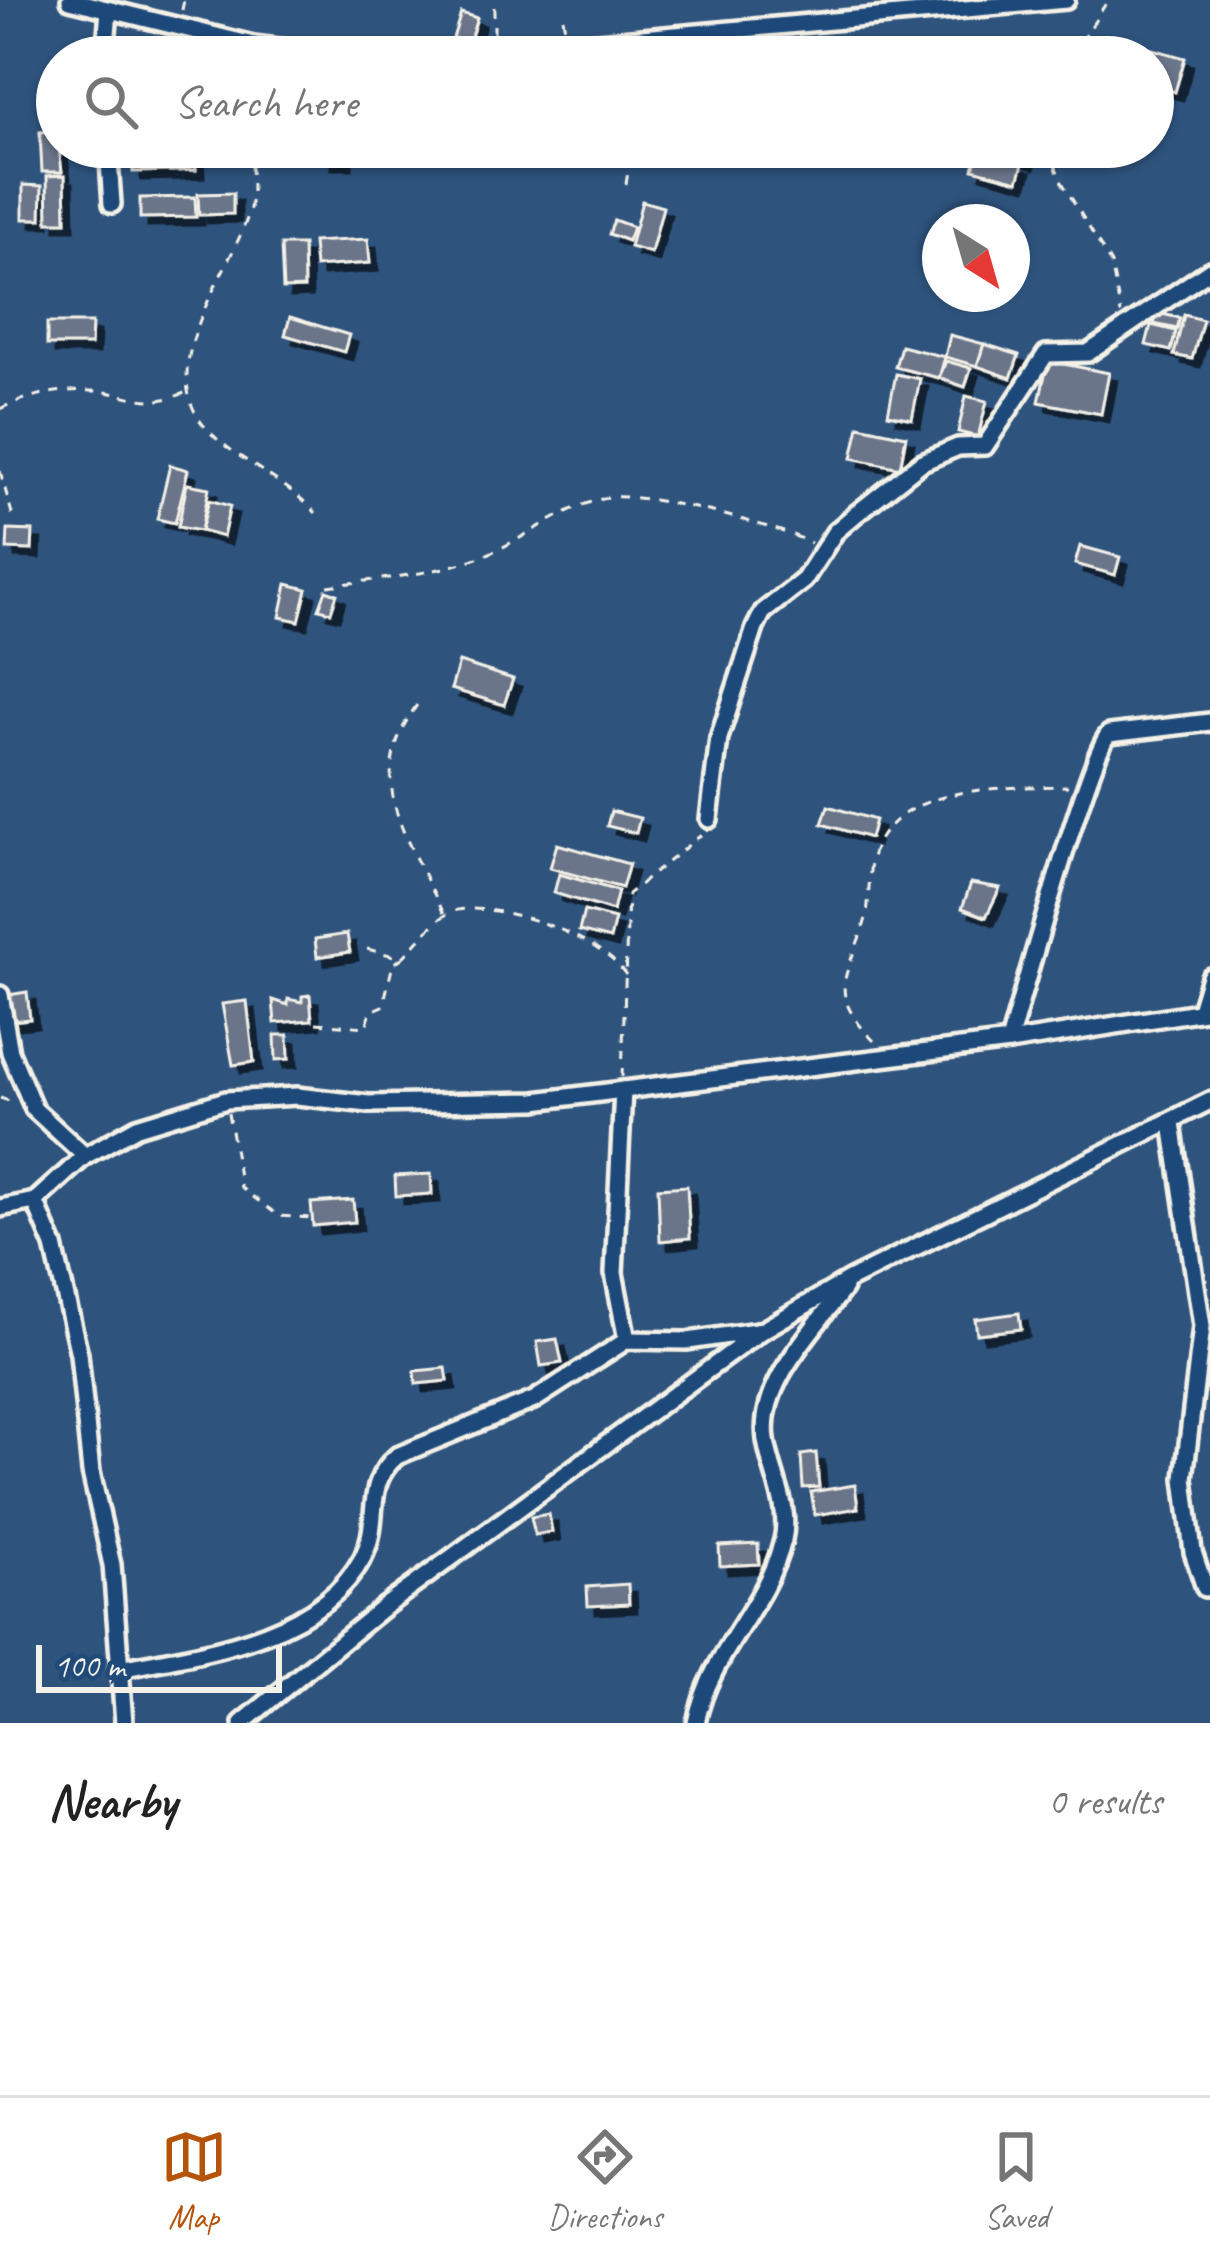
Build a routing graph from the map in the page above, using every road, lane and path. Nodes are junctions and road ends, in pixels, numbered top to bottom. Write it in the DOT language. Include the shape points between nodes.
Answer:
graph roads {
  1 [pos="70,0"];
  2 [pos="494,0"];
  3 [pos="1066,0"];
  4 [pos="1108,0"];
  5 [pos="109,10"];
  6 [pos="107,36"];
  7 [pos="216,36"];
  8 [pos="493,36"];
  9 [pos="677,36"];
  10 [pos="1085,36"];
  11 [pos="109,168"];
  12 [pos="250,168"];
  13 [pos="629,168"];
  14 [pos="1056,168"];
  15 [pos="626,184"];
  16 [pos="112,204"];
  17 [pos="1210,270"];
  18 [pos="1126,332"];
  19 [pos="190,391"];
  20 [pos="0,409"];
  21 [pos="0,471"];
  22 [pos="316,512"];
  23 [pos="13,517"];
  24 [pos="824,549"];
  25 [pos="328,586"];
  26 [pos="417,705"];
  27 [pos="1210,722"];
  28 [pos="1088,785"];
  29 [pos="709,819"];
  30 [pos="445,916"];
  31 [pos="367,949"];
  32 [pos="403,958"];
  33 [pos="1210,977"];
  34 [pos="628,980"];
  35 [pos="0,995"];
  36 [pos="1205,1010"];
  37 [pos="316,1023"];
  38 [pos="1009,1042"];
  39 [pos="887,1056"];
  40 [pos="623,1090"];
  41 [pos="226,1100"];
  42 [pos="1210,1101"];
  43 [pos="1172,1123"];
  44 [pos="85,1156"];
  45 [pos="35,1202"];
  46 [pos="0,1208"];
  47 [pos="313,1218"];
  48 [pos="849,1280"];
  49 [pos="763,1330"];
  50 [pos="627,1340"];
  51 [pos="1205,1588"];
  52 [pos="118,1669"];
  53 [pos="124,1723"];
  54 [pos="242,1723"];
  55 [pos="696,1723"];
  1 -- 5 [label="street"];
  2 -- 8 [label="path"];
  3 -- 9 [label="street"];
  4 -- 10 [label="path"];
  5 -- 6 [label="street"];
  5 -- 7 [label="street"];
  11 -- 16 [label="street"];
  12 -- 19 [label="path" via="251,209 206,298"];
  13 -- 15 [label="path"];
  14 -- 18 [label="path" via="1111,264"];
  17 -- 18 [label="street"];
  18 -- 24 [label="street" via="1088,353 1046,354 985,446 922,462"];
  19 -- 20 [label="path" via="148,404 99,392 49,392"];
  19 -- 22 [label="path" via="202,425"];
  21 -- 23 [label="path"];
  24 -- 25 [label="path" via="652,496 610,496 489,554 407,578"];
  24 -- 29 [label="street" via="754,628 719,738"];
  26 -- 30 [label="path" via="393,746 389,791"];
  27 -- 28 [label="street" via="1108,734 1098,743"];
  28 -- 38 [label="street"];
  28 -- 39 [label="path" via="952,796 906,813 879,840 866,922 841,991 847,1011"];
  29 -- 34 [label="path" via="699,838 628,894"];
  30 -- 32 [label="path"];
  30 -- 34 [label="path" via="501,914 575,934 604,950"];
  31 -- 32 [label="path"];
  32 -- 37 [label="path" via="393,964 383,1006 371,1011 366,1028"];
  33 -- 36 [label="street"];
  34 -- 40 [label="path"];
  35 -- 44 [label="street" via="10,1052 34,1108"];
  36 -- 38 [label="street"];
  38 -- 39 [label="street"];
  39 -- 40 [label="street"];
  40 -- 41 [label="street" via="535,1101"];
  40 -- 50 [label="street" via="614,1273"];
  41 -- 44 [label="street" via="137,1127"];
  41 -- 47 [label="path" via="241,1188 279,1216"];
  42 -- 43 [label="street"];
  43 -- 48 [label="street"];
  43 -- 51 [label="street" via="1202,1326 1184,1478"];
  44 -- 45 [label="street"];
  45 -- 46 [label="street"];
  45 -- 52 [label="street" via="54,1246 79,1354 91,1472 112,1564"];
  48 -- 49 [label="street"];
  48 -- 55 [label="street" via="765,1407 784,1537 766,1583 701,1690"];
  49 -- 50 [label="street"];
  49 -- 54 [label="street" via="384,1607"];
  50 -- 52 [label="street" via="534,1400 397,1456 373,1486 362,1557 343,1583 289,1623"];
  52 -- 53 [label="street"];
}
